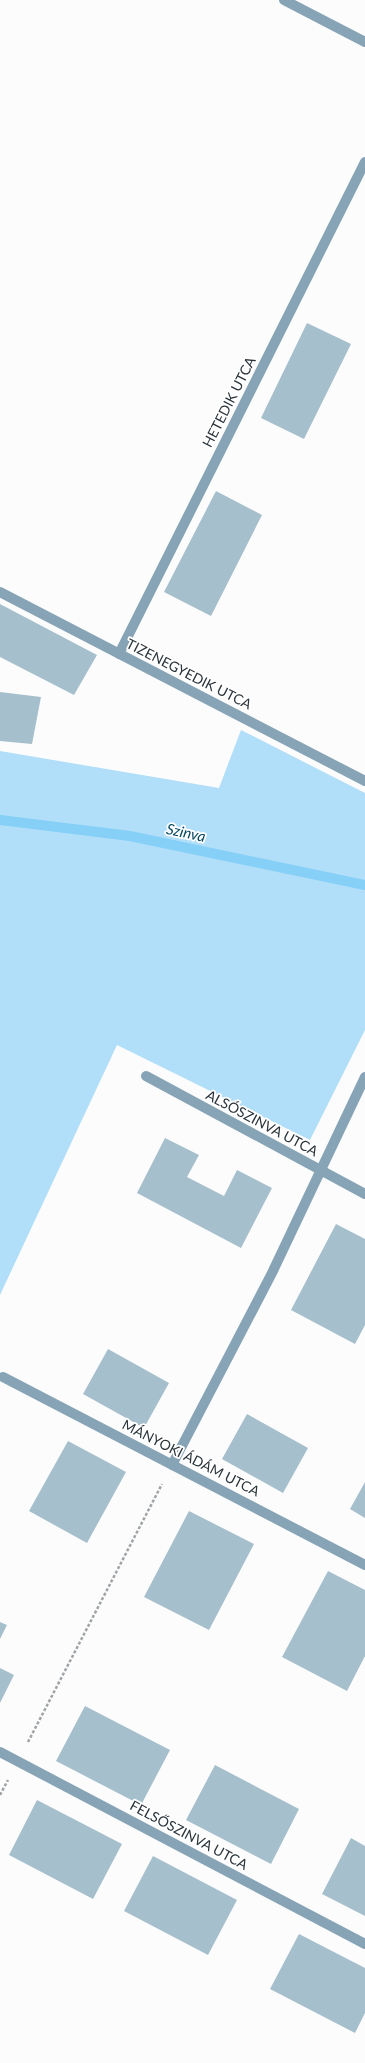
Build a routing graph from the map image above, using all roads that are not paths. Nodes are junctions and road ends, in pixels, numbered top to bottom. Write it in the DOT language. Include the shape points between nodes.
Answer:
graph roads {
  1 [pos="284,0"];
  2 [pos="365,42"];
  3 [pos="365,162"];
  4 [pos="0,592"];
  5 [pos="119,654"];
  6 [pos="365,781"];
  7 [pos="146,1076"];
  8 [pos="365,1077"];
  9 [pos="321,1170"];
  10 [pos="365,1194"];
  11 [pos="3,1376"];
  12 [pos="172,1465"];
  13 [pos="365,1565"];
  14 [pos="0,1752"];
  15 [pos="365,1944"];
  1 -- 2 [label="street"];
  3 -- 5 [label="street, HETEDIK UTCA"];
  4 -- 5 [label="street, TIZENEGYEDIK UTCA"];
  5 -- 6 [label="street, TIZENEGYEDIK UTCA"];
  7 -- 9 [label="street, ALSÓSZINVA UTCA"];
  8 -- 9 [label="street"];
  9 -- 10 [label="street, ALSÓSZINVA UTCA"];
  9 -- 12 [label="street" via="272,1272"];
  11 -- 12 [label="street, MÁNYOKI ÁDÁM UTCA"];
  12 -- 13 [label="street, MÁNYOKI ÁDÁM UTCA"];
  14 -- 15 [label="street, FELSŐSZINVA UTCA"];
}
